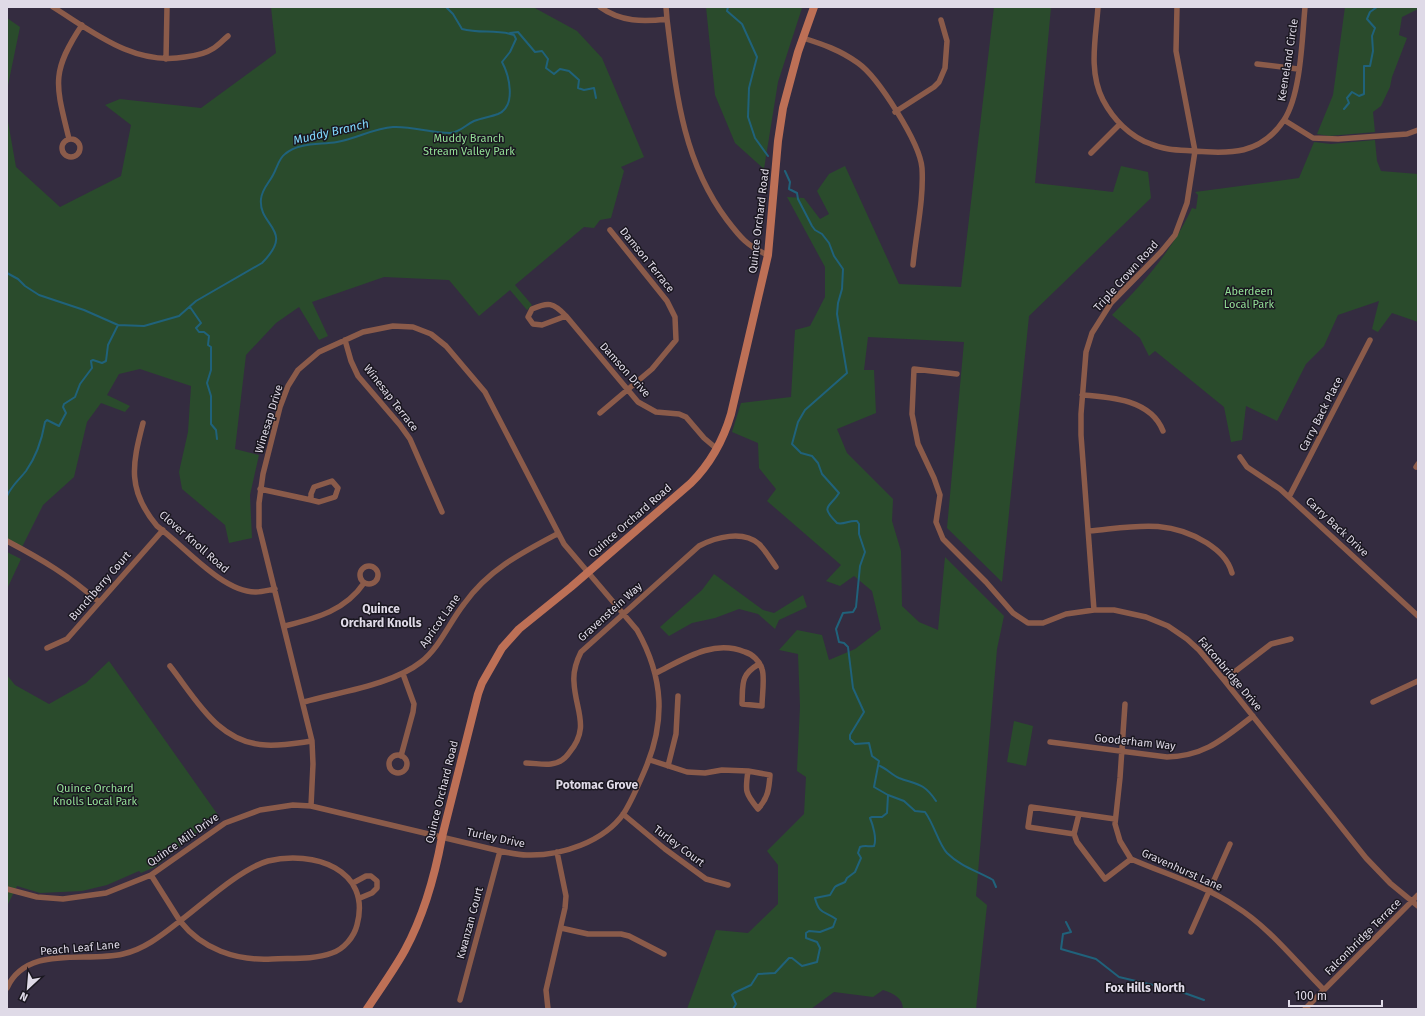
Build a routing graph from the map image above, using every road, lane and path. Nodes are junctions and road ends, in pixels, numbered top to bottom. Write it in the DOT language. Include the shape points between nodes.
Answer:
graph roads {
  1 [pos="53,7"];
  2 [pos="167,7"];
  3 [pos="600,7"];
  4 [pos="666,7"];
  5 [pos="814,7"];
  6 [pos="1098,7"];
  7 [pos="1177,7"];
  8 [pos="1305,7"];
  9 [pos="667,19"];
  10 [pos="941,20"];
  11 [pos="82,25"];
  12 [pos="228,36"];
  13 [pos="803,38"];
  14 [pos="166,59"];
  15 [pos="1257,64"];
  16 [pos="1298,69"];
  17 [pos="895,112"];
  18 [pos="1284,120"];
  19 [pos="1120,124"];
  20 [pos="1418,130"];
  21 [pos="69,138"];
  22 [pos="1195,151"];
  23 [pos="1091,153"];
  24 [pos="610,230"];
  25 [pos="768,255"];
  26 [pos="913,264"];
  27 [pos="566,316"];
  28 [pos="345,340"];
  29 [pos="1370,340"];
  30 [pos="957,374"];
  31 [pos="627,390"];
  32 [pos="1082,395"];
  33 [pos="600,413"];
  34 [pos="143,423"];
  35 [pos="1163,431"];
  36 [pos="717,449"];
  37 [pos="1240,457"];
  38 [pos="260,489"];
  39 [pos="1289,497"];
  40 [pos="311,500"];
  41 [pos="442,512"];
  42 [pos="163,530"];
  43 [pos="1088,531"];
  44 [pos="557,534"];
  45 [pos="7,541"];
  46 [pos="776,567"];
  47 [pos="587,573"];
  48 [pos="1232,573"];
  49 [pos="364,583"];
  50 [pos="275,589"];
  51 [pos="99,602"];
  52 [pos="1094,610"];
  53 [pos="623,614"];
  54 [pos="1418,616"];
  55 [pos="285,626"];
  56 [pos="1291,639"];
  57 [pos="47,648"];
  58 [pos="759,664"];
  59 [pos="170,666"];
  60 [pos="656,673"];
  61 [pos="403,674"];
  62 [pos="1224,680"];
  63 [pos="1418,681"];
  64 [pos="678,696"];
  65 [pos="304,702"];
  66 [pos="1373,702"];
  67 [pos="1125,704"];
  68 [pos="1253,716"];
  69 [pos="312,741"];
  70 [pos="1050,742"];
  71 [pos="1122,752"];
  72 [pos="401,756"];
  73 [pos="650,760"];
  74 [pos="526,763"];
  75 [pos="668,766"];
  76 [pos="748,771"];
  77 [pos="311,806"];
  78 [pos="623,814"];
  79 [pos="1079,814"];
  80 [pos="1115,819"];
  81 [pos="1074,834"];
  82 [pos="442,837"];
  83 [pos="1230,844"];
  84 [pos="500,851"];
  85 [pos="557,852"];
  86 [pos="1132,859"];
  87 [pos="151,875"];
  88 [pos="353,883"];
  89 [pos="728,885"];
  90 [pos="7,889"];
  91 [pos="1209,892"];
  92 [pos="1418,895"];
  93 [pos="360,898"];
  94 [pos="1413,902"];
  95 [pos="1418,906"];
  96 [pos="180,921"];
  97 [pos="561,928"];
  98 [pos="1191,932"];
  99 [pos="664,954"];
  100 [pos="7,988"];
  101 [pos="1324,990"];
  102 [pos="460,1000"];
  103 [pos="367,1009"];
  104 [pos="548,1009"];
  105 [pos="1305,1009"];
  1 -- 11 [label="street"];
  2 -- 14 [label="street"];
  3 -- 9 [label="street" via="624,19 646,22"];
  4 -- 9 [label="street"];
  5 -- 13 [label="street, Quince Orchard Road"];
  6 -- 19 [label="street, Keeneland Circle" via="1094,72 1103,101"];
  7 -- 22 [label="street, Triple Crown Road" via="1176,51"];
  8 -- 16 [label="street, Keeneland Circle"];
  9 -- 25 [label="street" via="680,114 703,182 712,200 743,240 753,249"];
  10 -- 17 [label="street" via="948,42 945,68 939,82 934,88"];
  11 -- 14 [label="street" via="127,51"];
  11 -- 21 [label="street" via="66,49 60,67 59,96"];
  12 -- 14 [label="street" via="214,48 198,55"];
  13 -- 17 [label="street" via="835,48 859,64 876,82"];
  13 -- 25 [label="street, Quince Orchard Road" via="788,88 780,130"];
  15 -- 16 [label="street"];
  16 -- 18 [label="street, Keeneland Circle" via="1294,98"];
  17 -- 26 [label="street" via="913,141 922,166"];
  18 -- 20 [label="street" via="1313,138 1338,139 1407,134"];
  18 -- 22 [label="street, Keeneland Circle" via="1265,140 1246,150 1222,154"];
  19 -- 22 [label="street, Keeneland Circle" via="1133,135 1151,144 1169,149"];
  19 -- 23 [label="street"];
  22 -- 32 [label="street, Triple Crown Road" via="1187,203 1175,235 1111,303 1092,333 1086,352"];
  24 -- 31 [label="street, Damson Terrace" via="667,301 675,317 676,340 652,369"];
  25 -- 36 [label="street, Quince Orchard Road" via="731,414"];
  27 -- 27 [label="street, Damson Drive" via="557,306 545,304 532,309 528,316 533,324 542,325"];
  27 -- 31 [label="street, Damson Drive"];
  28 -- 38 [label="street, Winesap Drive" via="328,346 310,358 292,379 280,407"];
  28 -- 41 [label="street, Winesap Terrace" via="358,376 410,439"];
  28 -- 44 [label="street, Winesap Drive" via="382,328 403,326 431,334 446,346 493,405"];
  29 -- 39 [label="street, Carry Back Place"];
  30 -- 52 [label="street, Falconbridge Drive" via="914,369 912,414 918,444 940,495 936,522 943,539 1013,613 1028,623 1043,623 1066,614"];
  31 -- 33 [label="street, Damson Terrace"];
  31 -- 36 [label="street, Damson Drive" via="649,409 686,417"];
  32 -- 35 [label="street" via="1109,396 1139,406 1155,415"];
  32 -- 43 [label="street, Triple Crown Road" via="1081,435"];
  34 -- 42 [label="street, Clover Knoll Road" via="134,456 135,482 142,507"];
  36 -- 47 [label="street, Quince Orchard Road" via="691,483"];
  37 -- 39 [label="street, Carry Back Drive" via="1247,467"];
  38 -- 40 [label="street"];
  38 -- 50 [label="street, Winesap Drive" via="259,527"];
  39 -- 54 [label="street, Carry Back Drive"];
  40 -- 40 [label="street" via="319,502 335,497 338,488 332,481 314,487"];
  42 -- 50 [label="street, Clover Knoll Road" via="227,584 256,592"];
  42 -- 51 [label="street, Bunchberry Court"];
  43 -- 48 [label="street" via="1149,525 1176,528 1194,535 1225,558"];
  43 -- 52 [label="street, Triple Crown Road"];
  44 -- 47 [label="street, Winesap Drive"];
  44 -- 61 [label="street, Apricot Lane" via="507,561 488,576 463,605 434,649"];
  45 -- 51 [label="street" via="48,562"];
  46 -- 53 [label="street, Gravenstein Way" via="758,544 735,536 723,537 699,546"];
  47 -- 53 [label="street, Turley Drive"];
  47 -- 82 [label="street, Quince Orchard Road" via="519,629 493,662 475,704"];
  49 -- 55 [label="street" via="348,602 332,612"];
  50 -- 55 [label="street, Winesap Drive"];
  51 -- 57 [label="street, Bunchberry Court" via="67,639"];
  52 -- 62 [label="street, Falconbridge Drive" via="1130,613 1168,626 1199,650"];
  53 -- 60 [label="street, Turley Drive" via="645,644"];
  53 -- 74 [label="street, Gravenstein Way" via="586,646 577,659 574,683 581,719 575,746 559,762"];
  55 -- 65 [label="street, Winesap Drive"];
  56 -- 62 [label="street" via="1271,644"];
  58 -- 58 [label="street" via="763,669 762,706 742,704 744,678 750,669"];
  58 -- 60 [label="street" via="752,654 720,647 702,650"];
  59 -- 69 [label="street" via="207,715 224,732 235,738 265,745"];
  60 -- 73 [label="street, Turley Drive" via="660,719"];
  61 -- 65 [label="street, Apricot Lane"];
  61 -- 72 [label="street" via="414,704"];
  62 -- 68 [label="street, Falconbridge Drive"];
  63 -- 66 [label="street"];
  64 -- 75 [label="street" via="676,734"];
  65 -- 69 [label="street, Winesap Drive"];
  67 -- 71 [label="street, Gravenhurst Lane"];
  68 -- 71 [label="street, Gooderham Way" via="1217,744 1196,754 1167,757"];
  68 -- 94 [label="street, Falconbridge Drive" via="1366,858"];
  69 -- 77 [label="street, Winesap Drive"];
  70 -- 71 [label="street, Gooderham Way"];
  71 -- 80 [label="street, Gravenhurst Lane"];
  73 -- 75 [label="street"];
  73 -- 78 [label="street, Turley Drive" via="636,793"];
  75 -- 76 [label="street" via="705,774 722,770"];
  76 -- 76 [label="street" via="770,775 768,794 758,809 747,795"];
  77 -- 82 [label="street, Quince Mill Drive"];
  77 -- 87 [label="street, Quince Mill Drive" via="276,807 241,816 206,835"];
  78 -- 85 [label="street, Turley Drive" via="611,827 594,839"];
  78 -- 89 [label="street, Turley Court" via="706,879"];
  79 -- 80 [label="street"];
  79 -- 81 [label="street"];
  79 -- 81 [label="street" via="1031,806 1028,827"];
  80 -- 86 [label="street, Gravenhurst Lane" via="1120,841"];
  81 -- 86 [label="street" via="1077,842 1105,879"];
  82 -- 84 [label="street, Turley Drive"];
  82 -- 103 [label="street, Quince Orchard Road" via="421,917 405,950"];
  83 -- 91 [label="street"];
  84 -- 85 [label="street, Turley Drive" via="525,855"];
  84 -- 102 [label="street, Kwanzan Court"];
  85 -- 97 [label="street" via="566,896"];
  86 -- 91 [label="street, Gravenhurst Lane"];
  87 -- 90 [label="street, Quince Mill Drive" via="106,894 63,899 37,897"];
  87 -- 96 [label="street"];
  88 -- 93 [label="street"];
  88 -- 93 [label="street" via="366,876 371,876 377,881 377,888 372,893"];
  88 -- 96 [label="street, Peach Leaf Lane" via="333,866 319,861 299,858 267,862 239,876"];
  91 -- 98 [label="street"];
  91 -- 101 [label="street, Gravenhurst Lane" via="1235,905 1256,921"];
  92 -- 94 [label="street, Falconbridge Terrace"];
  93 -- 96 [label="street" via="361,912 352,938 333,953 315,957 264,959 234,956 202,942"];
  94 -- 95 [label="street, Falconbridge Drive"];
  94 -- 101 [label="street, Falconbridge Terrace"];
  96 -- 100 [label="street, Peach Leaf Lane" via="153,942 125,954 98,958 40,960 29,964 16,975"];
  97 -- 99 [label="street" via="588,934 629,936"];
  97 -- 104 [label="street" via="546,990"];
  101 -- 105 [label="street, Falconbridge Terrace"];
}
